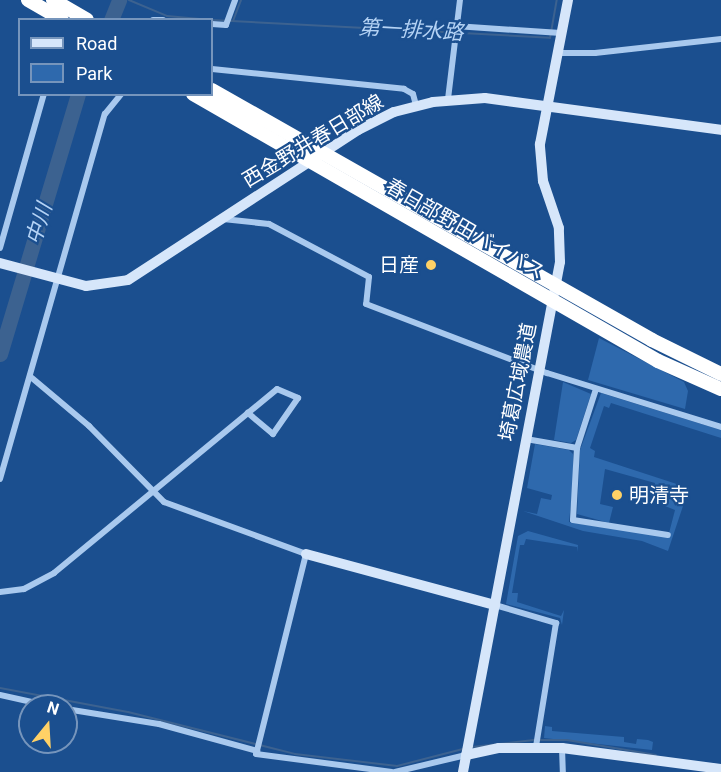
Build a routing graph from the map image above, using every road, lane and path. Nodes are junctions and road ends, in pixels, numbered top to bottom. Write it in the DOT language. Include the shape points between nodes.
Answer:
graph roads {
  1 [pos="28,0"];
  2 [pos="53,0"];
  3 [pos="234,0"];
  4 [pos="460,0"];
  5 [pos="568,0"];
  6 [pos="66,15"];
  7 [pos="213,24"];
  8 [pos="455,26"];
  9 [pos="561,33"];
  10 [pos="721,39"];
  11 [pos="557,53"];
  12 [pos="213,69"];
  13 [pos="213,91"];
  14 [pos="43,96"];
  15 [pos="119,96"];
  16 [pos="196,96"];
  17 [pos="448,99"];
  18 [pos="416,105"];
  19 [pos="546,106"];
  20 [pos="721,130"];
  21 [pos="322,153"];
  22 [pos="309,161"];
  23 [pos="221,219"];
  24 [pos="0,248"];
  25 [pos="2,264"];
  26 [pos="56,279"];
  27 [pos="555,286"];
  28 [pos="551,301"];
  29 [pos="539,370"];
  30 [pos="721,374"];
  31 [pos="32,378"];
  32 [pos="596,389"];
  33 [pos="721,389"];
  34 [pos="248,414"];
  35 [pos="721,427"];
  36 [pos="526,439"];
  37 [pos="577,448"];
  38 [pos="0,480"];
  39 [pos="153,492"];
  40 [pos="668,535"];
  41 [pos="306,554"];
  42 [pos="0,592"];
  43 [pos="495,604"];
  44 [pos="0,695"];
  45 [pos="18,699"];
  46 [pos="78,711"];
  47 [pos="536,747"];
  48 [pos="562,748"];
  49 [pos="256,751"];
  50 [pos="466,754"];
  51 [pos="341,769"];
  52 [pos="721,770"];
  53 [pos="394,772"];
  54 [pos="463,772"];
  55 [pos="563,772"];
  1 -- 6 [label="highway"];
  2 -- 6 [label="highway"];
  3 -- 7 [label="street" via="226,25"];
  4 -- 8 [label="street"];
  5 -- 9 [label="street, 埼葛広域農道"];
  8 -- 9 [label="street"];
  8 -- 17 [label="street"];
  9 -- 11 [label="street, 埼葛広域農道"];
  10 -- 11 [label="street" via="595,53"];
  11 -- 19 [label="street, 埼葛広域農道"];
  12 -- 18 [label="street" via="404,89 412,94"];
  13 -- 21 [label="highway, 春日部野田バイパス"];
  14 -- 24 [label="street"];
  15 -- 26 [label="street" via="105,114"];
  16 -- 22 [label="highway, 春日部野田バイパス"];
  17 -- 18 [label="street, 西金野井春日部線"];
  17 -- 19 [label="street, 西金野井春日部線" via="485,98"];
  18 -- 21 [label="street, 西金野井春日部線" via="378,119"];
  19 -- 20 [label="street, 西金野井春日部線"];
  19 -- 27 [label="street, 埼葛広域農道" via="540,157 559,228 560,262"];
  21 -- 22 [label="street, 西金野井春日部線"];
  21 -- 27 [label="highway, 春日部野田バイパス"];
  22 -- 23 [label="street, 西金野井春日部線"];
  22 -- 28 [label="highway, 春日部野田バイパス"];
  23 -- 26 [label="street, 西金野井春日部線" via="128,280 96,286"];
  23 -- 29 [label="street" via="268,224 369,277 366,304"];
  25 -- 26 [label="street, 西金野井春日部線"];
  26 -- 31 [label="street"];
  27 -- 28 [label="street, 埼葛広域農道"];
  27 -- 30 [label="highway, 春日部野田バイパス"];
  28 -- 29 [label="street, 埼葛広域農道"];
  28 -- 33 [label="highway, 春日部野田バイパス" via="658,361"];
  29 -- 32 [label="street"];
  29 -- 36 [label="street, 埼葛広域農道"];
  31 -- 38 [label="street"];
  31 -- 39 [label="street" via="89,426"];
  32 -- 35 [label="street"];
  32 -- 37 [label="street"];
  34 -- 34 [label="street" via="277,389 298,398 273,434"];
  34 -- 39 [label="street"];
  36 -- 37 [label="street"];
  36 -- 43 [label="street, 埼葛広域農道"];
  37 -- 40 [label="street" via="573,520"];
  39 -- 41 [label="street" via="180,510"];
  39 -- 42 [label="street" via="54,573 24,589"];
  41 -- 43 [label="street"];
  41 -- 49 [label="street"];
  43 -- 47 [label="street" via="555,623"];
  43 -- 50 [label="street, 埼葛広域農道"];
  44 -- 45 [label="street"];
  46 -- 49 [label="street" via="159,724"];
  47 -- 48 [label="street"];
  47 -- 50 [label="street"];
  48 -- 52 [label="street"];
  48 -- 55 [label="street"];
  49 -- 51 [label="street"];
  50 -- 53 [label="street"];
  50 -- 54 [label="street, 埼葛広域農道"];
  51 -- 53 [label="street"];
}
